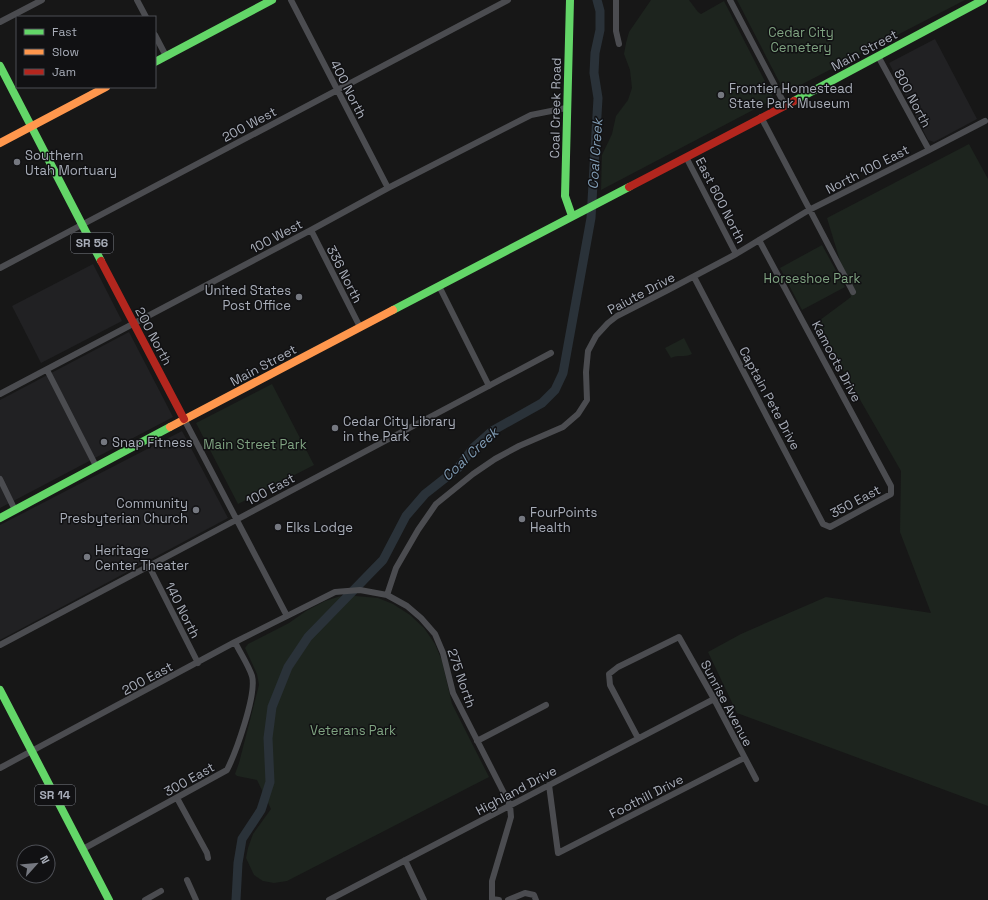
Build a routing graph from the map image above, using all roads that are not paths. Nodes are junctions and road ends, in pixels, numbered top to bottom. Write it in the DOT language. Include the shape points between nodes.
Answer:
graph roads {
  1 [pos="42,0"];
  2 [pos="138,0"];
  3 [pos="272,0"];
  4 [pos="291,0"];
  5 [pos="508,0"];
  6 [pos="570,0"];
  7 [pos="616,0"];
  8 [pos="730,0"];
  9 [pos="983,0"];
  10 [pos="146,16"];
  11 [pos="0,22"];
  12 [pos="156,37"];
  13 [pos="619,44"];
  14 [pos="166,56"];
  15 [pos="878,56"];
  16 [pos="156,61"];
  17 [pos="0,66"];
  18 [pos="104,88"];
  19 [pos="337,90"];
  20 [pos="785,105"];
  21 [pos="566,108"];
  22 [pos="761,117"];
  23 [pos="985,121"];
  24 [pos="32,126"];
  25 [pos="0,143"];
  26 [pos="929,150"];
  27 [pos="686,157"];
  28 [pos="388,188"];
  29 [pos="809,210"];
  30 [pos="572,216"];
  31 [pos="83,225"];
  32 [pos="311,230"];
  33 [pos="759,240"];
  34 [pos="736,254"];
  35 [pos="0,268"];
  36 [pos="694,276"];
  37 [pos="439,286"];
  38 [pos="853,292"];
  39 [pos="134,324"];
  40 [pos="360,327"];
  41 [pos="551,353"];
  42 [pos="47,370"];
  43 [pos="489,386"];
  44 [pos="0,394"];
  45 [pos="184,419"];
  46 [pos="96,466"];
  47 [pos="0,480"];
  48 [pos="891,494"];
  49 [pos="15,510"];
  50 [pos="0,518"];
  51 [pos="236,520"];
  52 [pos="830,527"];
  53 [pos="149,566"];
  54 [pos="335,592"];
  55 [pos="387,595"];
  56 [pos="286,616"];
  57 [pos="235,642"];
  58 [pos="0,645"];
  59 [pos="198,663"];
  60 [pos="0,690"];
  61 [pos="714,699"];
  62 [pos="546,705"];
  63 [pos="638,738"];
  64 [pos="476,741"];
  65 [pos="32,752"];
  66 [pos="744,758"];
  67 [pos="0,768"];
  68 [pos="756,779"];
  69 [pos="549,785"];
  70 [pos="178,798"];
  71 [pos="510,805"];
  72 [pos="83,849"];
  73 [pos="208,858"];
  74 [pos="405,860"];
  75 [pos="187,880"];
  76 [pos="161,891"];
  77 [pos="109,900"];
  78 [pos="145,900"];
  79 [pos="196,900"];
  80 [pos="329,900"];
  81 [pos="424,900"];
  82 [pos="499,900"];
  83 [pos="508,900"];
  84 [pos="536,900"];
  1 -- 11 [label="street"];
  2 -- 10 [label="street"];
  3 -- 14 [label="main road"];
  4 -- 19 [label="street, 400 North"];
  5 -- 19 [label="street, 200 West"];
  6 -- 21 [label="main road, Coal Creek Road"];
  7 -- 13 [label="street" via="616,31"];
  8 -- 20 [label="street"];
  9 -- 15 [label="main road, Main Street"];
  12 -- 14 [label="street"];
  14 -- 16 [label="main road"];
  15 -- 20 [label="main road, Main Street"];
  15 -- 26 [label="street, 800 North"];
  17 -- 24 [label="main road, 200 North / SR 56"];
  18 -- 24 [label="main road"];
  19 -- 28 [label="street, 400 North"];
  19 -- 31 [label="street, 200 West"];
  20 -- 22 [label="main road, Main Street"];
  21 -- 28 [label="street, 100 West" via="531,115"];
  21 -- 30 [label="main road, Coal Creek Road" via="565,196"];
  22 -- 27 [label="main road, Main Street"];
  22 -- 29 [label="street"];
  23 -- 26 [label="street, North 100 East"];
  24 -- 25 [label="main road"];
  24 -- 31 [label="main road, 200 North / SR 56"];
  26 -- 29 [label="street, North 100 East"];
  27 -- 30 [label="main road, Main Street"];
  27 -- 34 [label="street, East 600 North"];
  28 -- 32 [label="street, 100 West"];
  29 -- 33 [label="street, North 100 East"];
  29 -- 38 [label="street"];
  30 -- 37 [label="main road, Main Street"];
  31 -- 35 [label="street, 200 West"];
  31 -- 39 [label="main road, 200 North / SR 56"];
  32 -- 39 [label="street, 100 West"];
  32 -- 40 [label="street, 336 North"];
  33 -- 34 [label="street, Paiute Drive"];
  33 -- 48 [label="street, Kamoots Drive" via="891,486"];
  34 -- 36 [label="street, Paiute Drive"];
  36 -- 52 [label="street, Captain Pete Drive" via="824,524"];
  36 -- 55 [label="street, Paiute Drive" via="608,323 596,336 588,351 587,400 578,414 563,427 495,459 436,504 396,568"];
  37 -- 40 [label="main road, Main Street"];
  37 -- 43 [label="street"];
  39 -- 42 [label="street, 100 West"];
  39 -- 45 [label="main road, 200 North / SR 56"];
  40 -- 45 [label="main road, Main Street"];
  41 -- 43 [label="street, 100 East"];
  42 -- 44 [label="street, 100 West"];
  42 -- 46 [label="street"];
  43 -- 51 [label="street, 100 East"];
  45 -- 46 [label="main road, Main Street"];
  45 -- 51 [label="street, 200 North"];
  46 -- 49 [label="main road, Main Street"];
  47 -- 49 [label="street"];
  48 -- 52 [label="street, 350 East"];
  49 -- 50 [label="main road, Main Street"];
  51 -- 53 [label="street, 100 East"];
  51 -- 56 [label="street, 200 North"];
  53 -- 58 [label="street, 100 East"];
  53 -- 59 [label="street, 140 North"];
  54 -- 55 [label="street, 275 North" via="360,590"];
  54 -- 56 [label="street, 200 East"];
  55 -- 64 [label="street, 275 North" via="407,606 435,634 443,653 453,693"];
  56 -- 57 [label="street, 200 East"];
  57 -- 59 [label="street, 200 East"];
  57 -- 70 [label="street, 300 East" via="252,676 253,692 236,753 227,770"];
  59 -- 65 [label="street, 200 East"];
  60 -- 65 [label="main road, SR 14"];
  61 -- 63 [label="street, Highland Drive"];
  61 -- 63 [label="street, Sunrise Avenue" via="679,637 618,667 609,674 610,685"];
  61 -- 66 [label="street, Sunrise Avenue"];
  62 -- 64 [label="street"];
  63 -- 69 [label="street, Highland Drive"];
  64 -- 71 [label="street, 275 North"];
  65 -- 67 [label="street, 200 East"];
  65 -- 72 [label="main road, SR 14"];
  66 -- 68 [label="street, Sunrise Avenue"];
  66 -- 69 [label="street, Foothill Drive" via="558,853"];
  69 -- 71 [label="street, Highland Drive"];
  70 -- 72 [label="street, 300 East"];
  70 -- 73 [label="street"];
  71 -- 74 [label="street, Highland Drive"];
  71 -- 82 [label="street" via="511,817 492,881 492,899"];
  72 -- 77 [label="main road, SR 14"];
  74 -- 80 [label="street, Highland Drive"];
  74 -- 81 [label="street"];
  75 -- 79 [label="street"];
  76 -- 78 [label="street"];
  83 -- 84 [label="street" via="525,893 534,895"];
}
